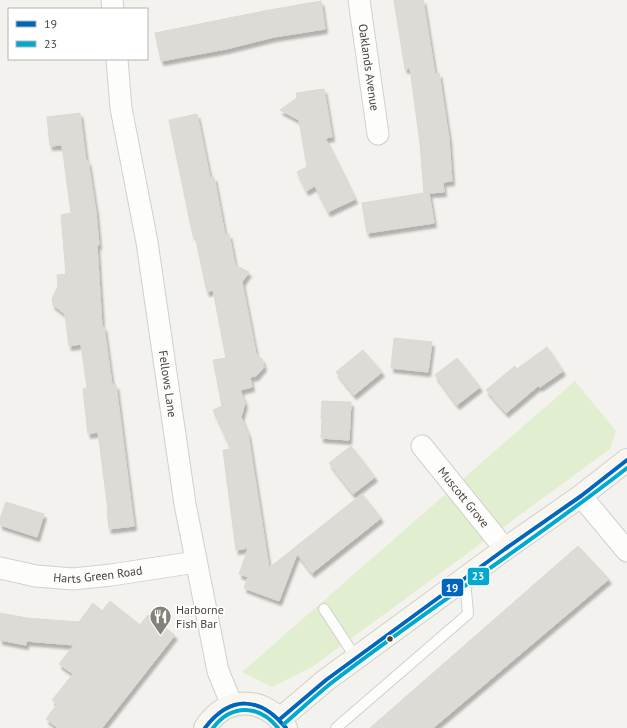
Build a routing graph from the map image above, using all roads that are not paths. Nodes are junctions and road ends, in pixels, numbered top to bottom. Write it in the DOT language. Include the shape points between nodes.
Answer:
graph roads {
  1 [pos="359,0"];
  2 [pos="117,60"];
  3 [pos="378,134"];
  4 [pos="422,446"];
  5 [pos="627,460"];
  6 [pos="581,496"];
  7 [pos="505,549"];
  8 [pos="627,551"];
  9 [pos="196,562"];
  10 [pos="0,568"];
  11 [pos="465,580"];
  12 [pos="324,609"];
  13 [pos="356,658"];
  14 [pos="232,705"];
  15 [pos="283,724"];
  16 [pos="205,728"];
  17 [pos="336,728"];
  1 -- 3 [label="street, Oaklands Avenue"];
  2 -- 9 [label="street, Fellows Lane" via="121,108 147,242 185,504"];
  4 -- 7 [label="street, Muscott Grove"];
  5 -- 6 [label="street"];
  6 -- 7 [label="street"];
  6 -- 8 [label="street"];
  7 -- 11 [label="street"];
  9 -- 10 [label="street, Harts Green Road" via="73,579 36,576"];
  9 -- 14 [label="street, Fellows Lane" via="218,671"];
  11 -- 13 [label="street"];
  11 -- 17 [label="lane" via="468,614"];
  12 -- 13 [label="lane"];
  13 -- 15 [label="street" via="326,680"];
  14 -- 15 [label="street" via="258,705 270,710"];
  14 -- 16 [label="street" via="219,711"];
}
